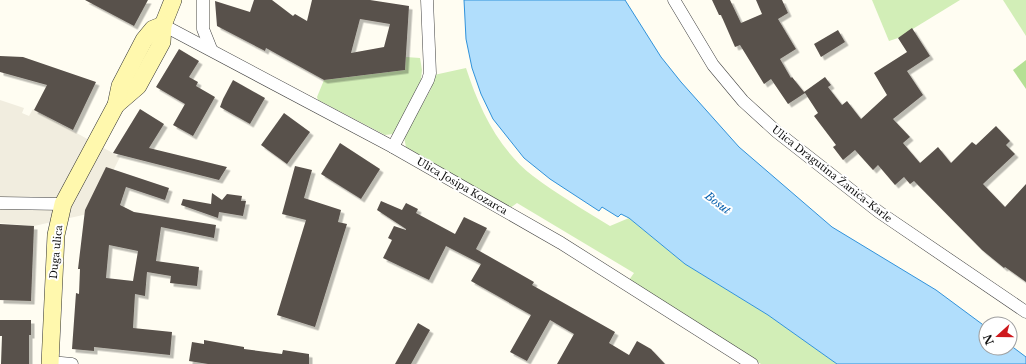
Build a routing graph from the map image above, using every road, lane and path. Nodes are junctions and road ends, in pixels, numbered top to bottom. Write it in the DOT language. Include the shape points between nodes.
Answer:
graph roads {
  1 [pos="173,0"];
  2 [pos="203,0"];
  3 [pos="427,0"];
  4 [pos="674,0"];
  5 [pos="163,25"];
  6 [pos="211,50"];
  7 [pos="393,147"];
  8 [pos="0,203"];
  9 [pos="63,204"];
  10 [pos="1026,312"];
  11 [pos="50,363"];
  12 [pos="72,364"];
  13 [pos="752,364"];
  1 -- 5 [label="main road, Duga ulica"];
  2 -- 6 [label="street" via="203,29"];
  3 -- 7 [label="street" via="430,73"];
  4 -- 10 [label="street, Ulica Dragutina Žanića-Karle" via="713,65 743,101 777,132 879,212"];
  5 -- 6 [label="street, Ulica Josipa Kozarca"];
  5 -- 9 [label="main road, Duga ulica" via="162,42 138,86 116,105"];
  6 -- 7 [label="street, Ulica Josipa Kozarca"];
  7 -- 13 [label="street, Ulica Josipa Kozarca" via="567,247"];
  8 -- 9 [label="street"];
  9 -- 11 [label="main road, Duga ulica" via="56,235"];
  11 -- 12 [label="street"];
}
